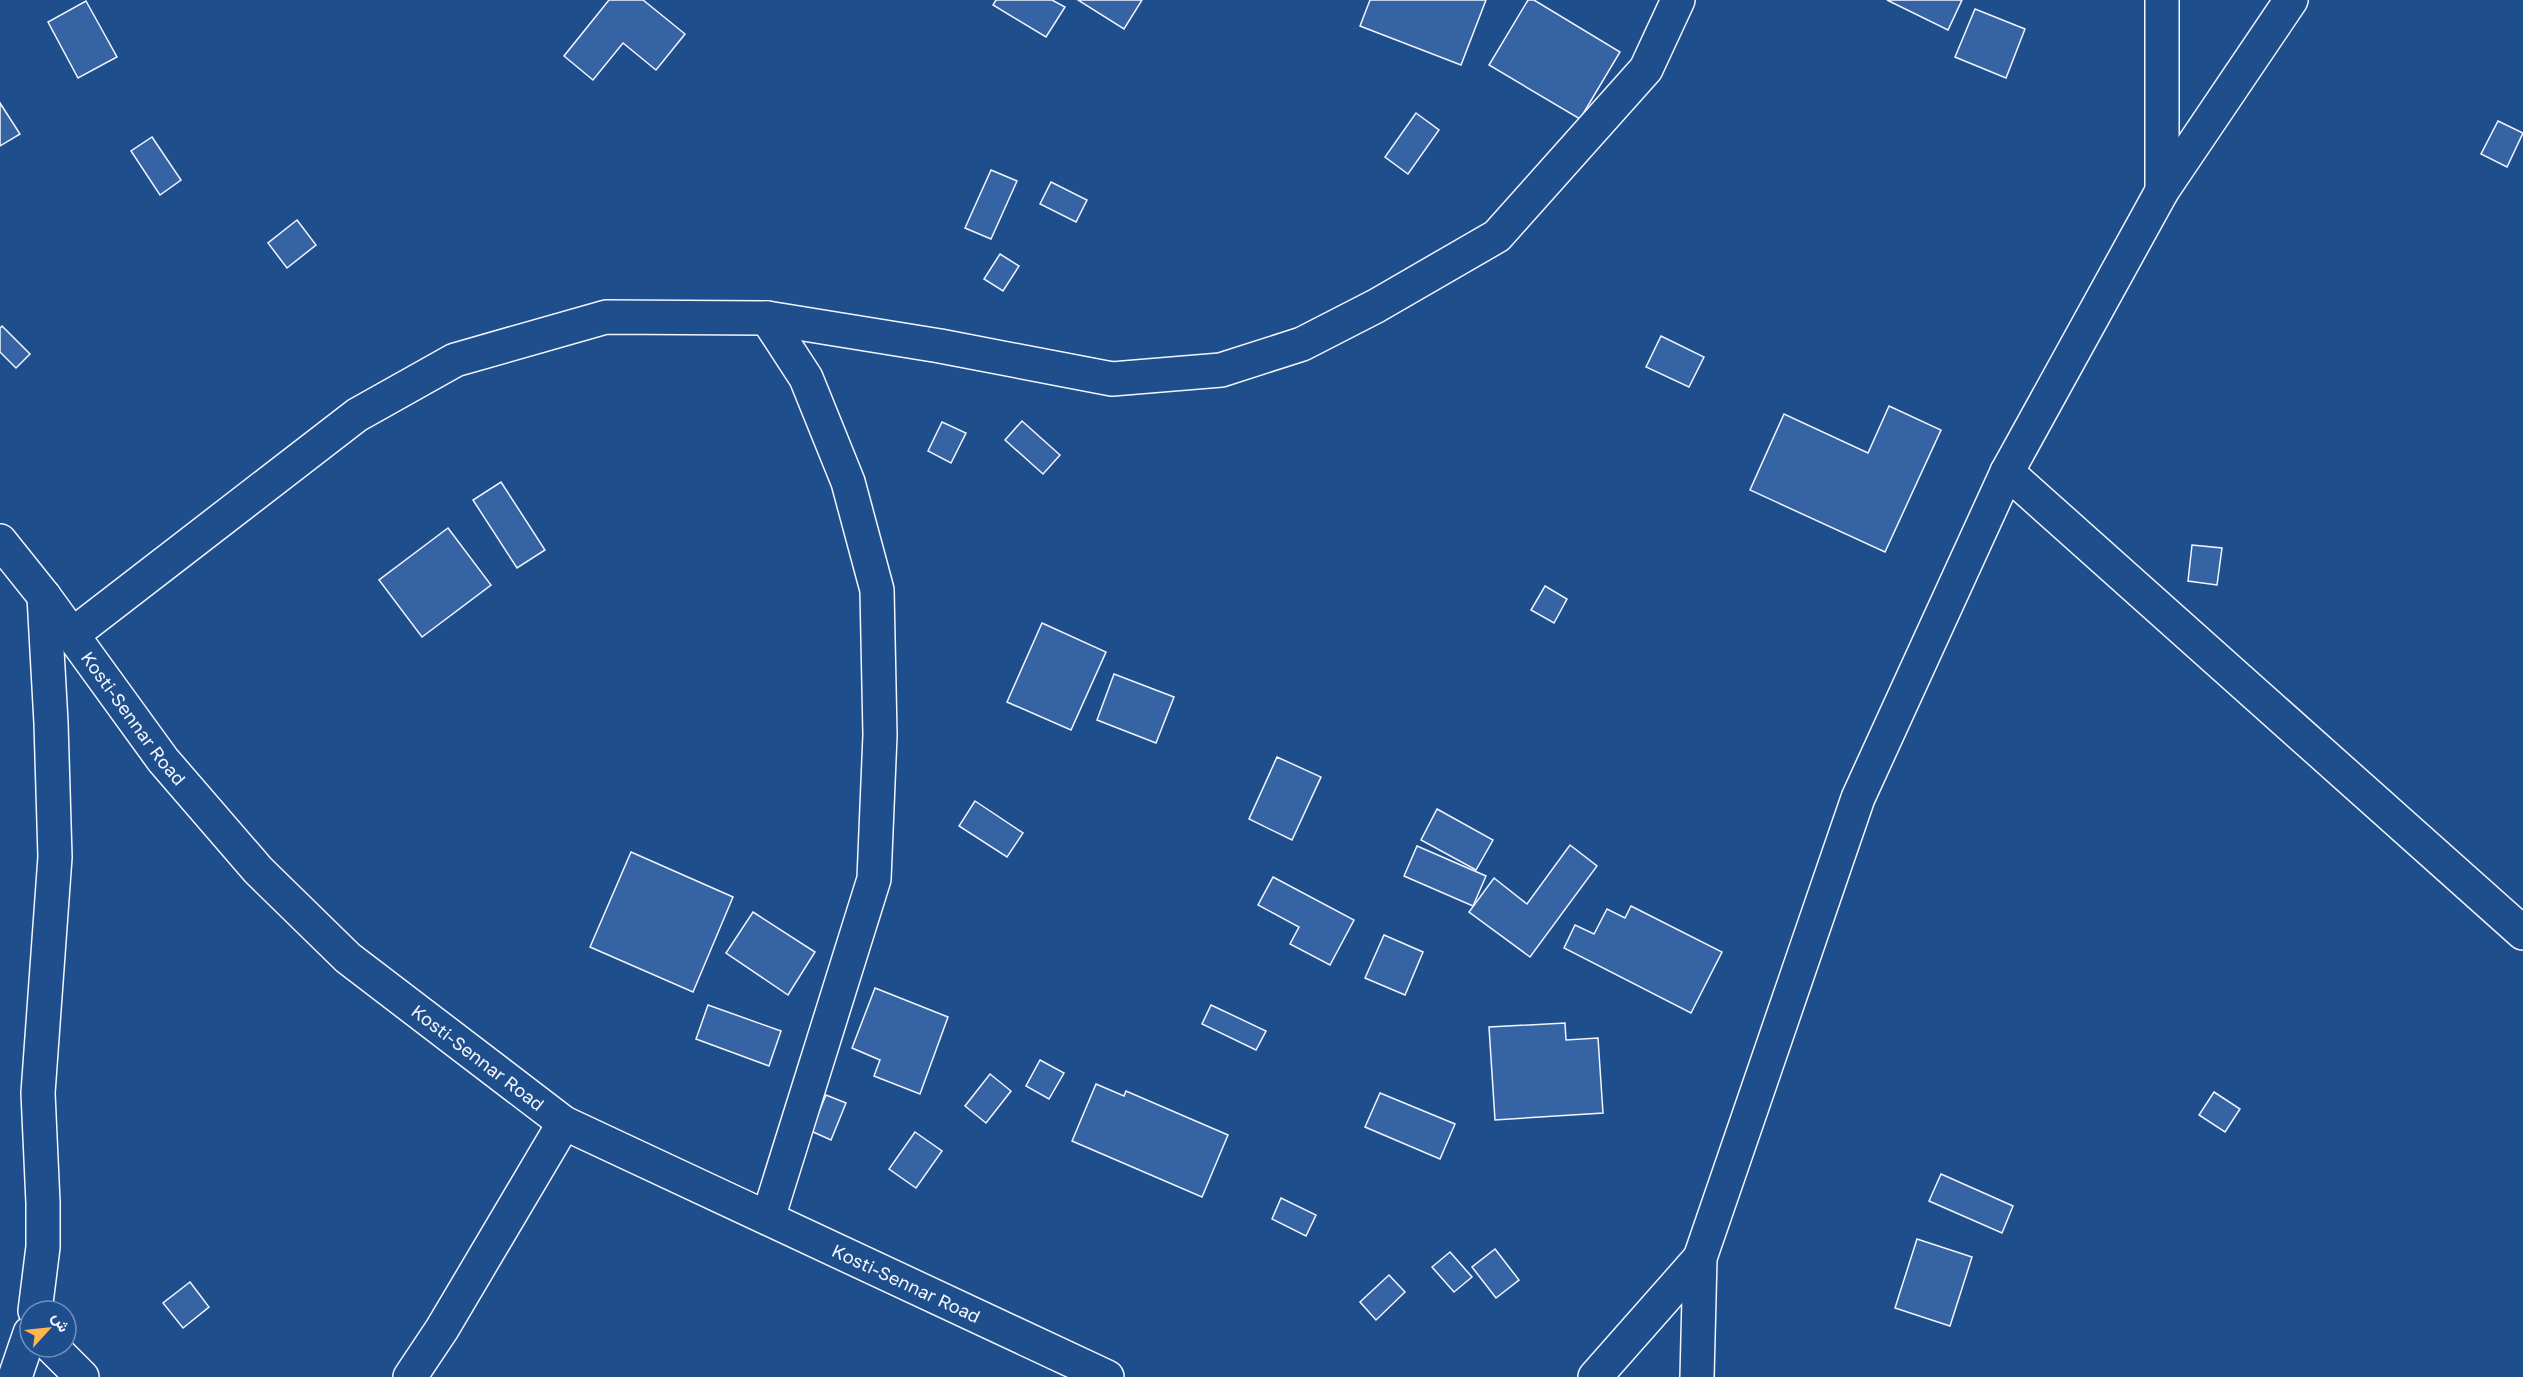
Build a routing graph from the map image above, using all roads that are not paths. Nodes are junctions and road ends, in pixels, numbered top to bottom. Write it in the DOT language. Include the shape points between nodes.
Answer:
graph roads {
  1 [pos="1678,0"];
  2 [pos="2163,0"];
  3 [pos="2291,0"];
  4 [pos="2162,191"];
  5 [pos="768,318"];
  6 [pos="2007,472"];
  7 [pos="0,541"];
  8 [pos="44,596"];
  9 [pos="72,635"];
  10 [pos="2523,933"];
  11 [pos="564,1123"];
  12 [pos="768,1218"];
  13 [pos="1700,1258"];
  14 [pos="36,1299"];
  15 [pos="21,1359"];
  16 [pos="64,1359"];
  17 [pos="15,1377"];
  18 [pos="82,1377"];
  19 [pos="410,1377"];
  20 [pos="1107,1377"];
  21 [pos="1595,1377"];
  22 [pos="1697,1377"];
  1 -- 5 [label="main road" via="1646,69 1497,236 1302,344 1221,370 1112,379"];
  2 -- 4 [label="main road"];
  3 -- 4 [label="main road"];
  4 -- 6 [label="main road"];
  5 -- 9 [label="main road" via="606,317 455,360 357,415"];
  5 -- 12 [label="main road" via="806,378 848,483 877,590 880,735 874,879"];
  6 -- 10 [label="main road"];
  6 -- 13 [label="main road" via="1858,798"];
  7 -- 8 [label="main road, Kosti-Sennar Road"];
  8 -- 9 [label="main road, Kosti-Sennar Road"];
  8 -- 14 [label="main road" via="55,857 38,1093 44,1203"];
  9 -- 11 [label="main road, Kosti-Sennar Road" via="163,760 267,878 348,958"];
  11 -- 12 [label="main road, Kosti-Sennar Road"];
  11 -- 19 [label="main road"];
  12 -- 20 [label="main road, Kosti-Sennar Road"];
  13 -- 21 [label="main road"];
  13 -- 22 [label="main road"];
  15 -- 17 [label="main road"];
  16 -- 18 [label="main road"];
}
